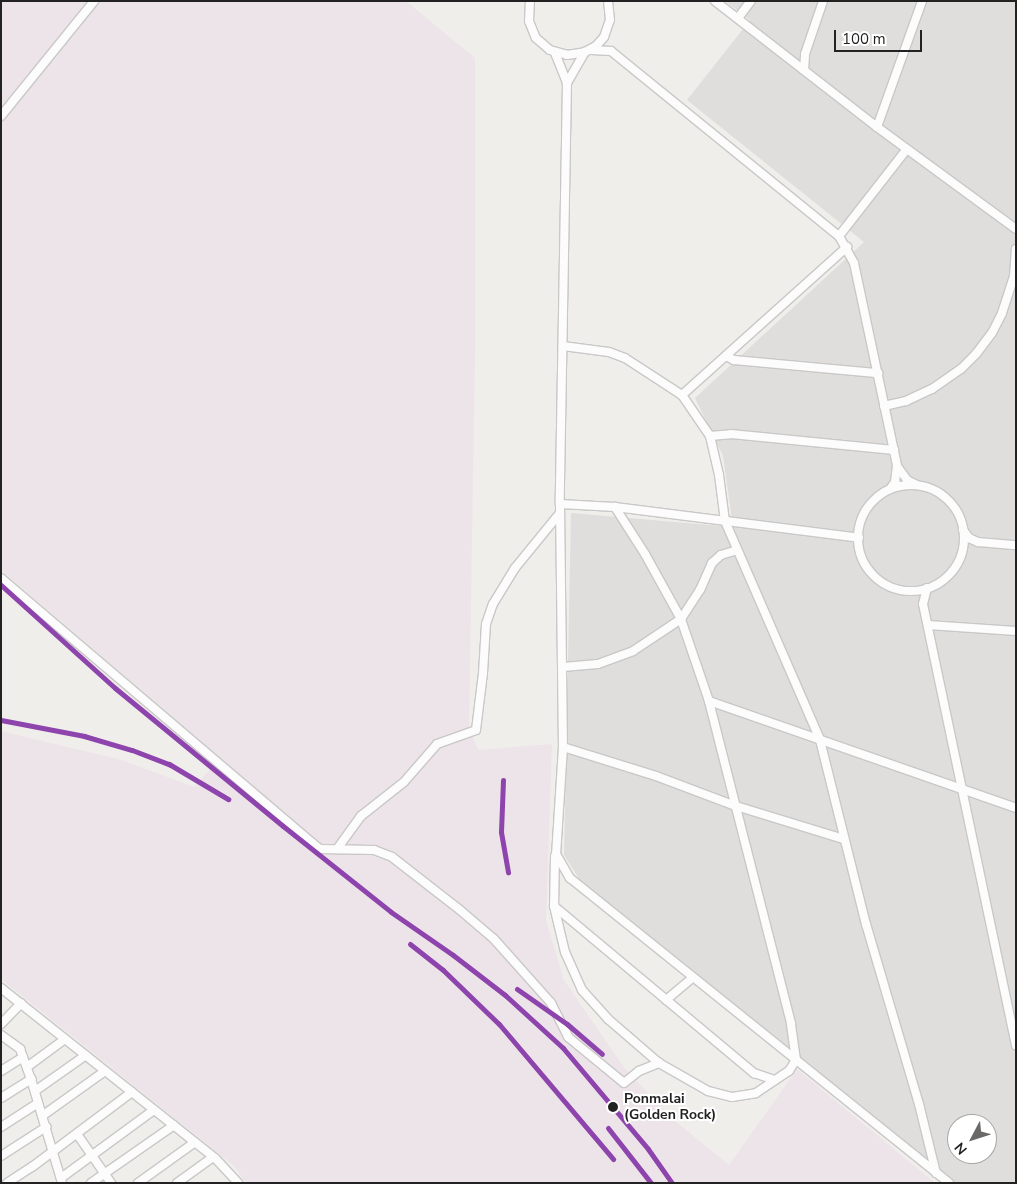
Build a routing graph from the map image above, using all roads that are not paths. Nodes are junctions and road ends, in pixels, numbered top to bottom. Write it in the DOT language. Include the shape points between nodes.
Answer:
graph roads {
  1 [pos="94,1"];
  2 [pos="609,1"];
  3 [pos="715,1"];
  4 [pos="751,1"];
  5 [pos="823,1"];
  6 [pos="922,1"];
  7 [pos="529,2"];
  8 [pos="738,18"];
  9 [pos="607,32"];
  10 [pos="588,51"];
  11 [pos="611,51"];
  12 [pos="556,53"];
  13 [pos="804,70"];
  14 [pos="567,83"];
  15 [pos="1,116"];
  16 [pos="877,127"];
  17 [pos="907,149"];
  18 [pos="1016,229"];
  19 [pos="839,236"];
  20 [pos="847,247"];
  21 [pos="1016,249"];
  22 [pos="563,346"];
  23 [pos="726,356"];
  24 [pos="878,373"];
  25 [pos="682,395"];
  26 [pos="884,406"];
  27 [pos="710,436"];
  28 [pos="894,450"];
  29 [pos="897,466"];
  30 [pos="917,485"];
  31 [pos="890,489"];
  32 [pos="615,507"];
  33 [pos="560,509"];
  34 [pos="725,521"];
  35 [pos="964,530"];
  36 [pos="858,538"];
  37 [pos="978,542"];
  38 [pos="1016,545"];
  39 [pos="737,550"];
  40 [pos="962,552"];
  41 [pos="1,578"];
  42 [pos="927,588"];
  43 [pos="912,590"];
  44 [pos="923,604"];
  45 [pos="681,619"];
  46 [pos="928,625"];
  47 [pos="1016,631"];
  48 [pos="562,667"];
  49 [pos="709,702"];
  50 [pos="820,740"];
  51 [pos="563,746"];
  52 [pos="962,789"];
  53 [pos="736,806"];
  54 [pos="1016,808"];
  55 [pos="844,839"];
  56 [pos="338,849"];
  57 [pos="556,854"];
  58 [pos="554,906"];
  59 [pos="693,977"];
  60 [pos="1,988"];
  61 [pos="666,1000"];
  62 [pos="21,1004"];
  63 [pos="1,1011"];
  64 [pos="8,1017"];
  65 [pos="1,1024"];
  66 [pos="1,1034"];
  67 [pos="65,1039"];
  68 [pos="1016,1045"];
  69 [pos="86,1055"];
  70 [pos="23,1057"];
  71 [pos="796,1060"];
  72 [pos="659,1063"];
  73 [pos="27,1067"];
  74 [pos="105,1071"];
  75 [pos="1,1072"];
  76 [pos="31,1079"];
  77 [pos="774,1080"];
  78 [pos="35,1091"];
  79 [pos="132,1092"];
  80 [pos="1,1098"];
  81 [pos="38,1104"];
  82 [pos="154,1110"];
  83 [pos="42,1116"];
  84 [pos="174,1126"];
  85 [pos="1,1127"];
  86 [pos="46,1127"];
  87 [pos="77,1134"];
  88 [pos="195,1142"];
  89 [pos="53,1151"];
  90 [pos="1,1156"];
  91 [pos="92,1156"];
  92 [pos="213,1157"];
  93 [pos="105,1173"];
  94 [pos="936,1173"];
  95 [pos="61,1181"];
  96 [pos="7,1183"];
  97 [pos="91,1183"];
  98 [pos="111,1183"];
  99 [pos="138,1183"];
  100 [pos="177,1183"];
  101 [pos="238,1183"];
  102 [pos="949,1183"];
  1 -- 15 [label="street"];
  2 -- 9 [label="street" via="611,14"];
  3 -- 8 [label="street"];
  4 -- 8 [label="street"];
  5 -- 13 [label="street" via="805,54"];
  6 -- 16 [label="street"];
  7 -- 12 [label="street" via="533,33 540,43"];
  8 -- 13 [label="street"];
  9 -- 10 [label="street"];
  9 -- 11 [label="street"];
  10 -- 11 [label="street"];
  10 -- 12 [label="street" via="567,56"];
  10 -- 14 [label="street"];
  11 -- 19 [label="street"];
  12 -- 14 [label="street"];
  13 -- 16 [label="street"];
  14 -- 22 [label="street"];
  16 -- 17 [label="street"];
  17 -- 18 [label="street"];
  17 -- 19 [label="street"];
  19 -- 20 [label="street"];
  20 -- 23 [label="street"];
  20 -- 24 [label="street" via="854,263"];
  21 -- 26 [label="street" via="1014,276 1002,313 976,354 932,389 906,401"];
  22 -- 25 [label="street" via="609,352 625,358"];
  22 -- 33 [label="street"];
  23 -- 24 [label="street" via="734,360"];
  23 -- 25 [label="street"];
  24 -- 26 [label="street"];
  25 -- 27 [label="street"];
  26 -- 28 [label="street"];
  27 -- 28 [label="street" via="731,434"];
  27 -- 34 [label="street"];
  28 -- 29 [label="street"];
  29 -- 30 [label="street" via="907,480"];
  29 -- 31 [label="street" via="895,482"];
  30 -- 31 [label="street"];
  30 -- 35 [label="street" via="948,500"];
  31 -- 36 [label="street" via="869,506 862,518"];
  32 -- 33 [label="street"];
  32 -- 34 [label="street"];
  32 -- 45 [label="street"];
  33 -- 48 [label="street"];
  33 -- 56 [label="street" via="515,568 493,604 486,624 476,730 437,744 404,782 361,816"];
  34 -- 36 [label="street"];
  34 -- 39 [label="street"];
  35 -- 37 [label="street" via="969,538"];
  35 -- 40 [label="street"];
  36 -- 43 [label="street" via="863,558 874,575 892,587"];
  37 -- 38 [label="street"];
  37 -- 40 [label="street"];
  39 -- 45 [label="street" via="721,555 712,563 700,590"];
  39 -- 50 [label="street"];
  40 -- 42 [label="street" via="949,575"];
  41 -- 56 [label="street" via="312,843 320,849"];
  42 -- 43 [label="street"];
  42 -- 44 [label="street"];
  43 -- 44 [label="street"];
  44 -- 46 [label="street"];
  45 -- 48 [label="street" via="624,654 598,664"];
  45 -- 49 [label="street"];
  46 -- 47 [label="street"];
  46 -- 52 [label="street"];
  48 -- 51 [label="street"];
  49 -- 50 [label="street"];
  49 -- 53 [label="street"];
  50 -- 52 [label="street"];
  50 -- 55 [label="street"];
  51 -- 53 [label="street"];
  51 -- 57 [label="street"];
  52 -- 54 [label="street"];
  52 -- 68 [label="street"];
  53 -- 55 [label="street"];
  53 -- 71 [label="street" via="792,1023"];
  55 -- 94 [label="street"];
  56 -- 72 [label="street" via="374,850 392,857 460,910 494,939 551,1003 568,1037 624,1083 639,1071"];
  57 -- 58 [label="street"];
  57 -- 59 [label="street" via="570,878"];
  58 -- 61 [label="street"];
  58 -- 72 [label="street" via="565,952 582,990 608,1019"];
  59 -- 61 [label="street"];
  59 -- 71 [label="street"];
  60 -- 62 [label="street"];
  61 -- 77 [label="street" via="754,1073"];
  62 -- 64 [label="street"];
  62 -- 67 [label="street"];
  63 -- 64 [label="street"];
  64 -- 65 [label="street"];
  66 -- 70 [label="street" via="20,1049"];
  67 -- 69 [label="street"];
  67 -- 73 [label="street"];
  69 -- 74 [label="street"];
  69 -- 78 [label="street"];
  70 -- 73 [label="street"];
  70 -- 75 [label="street"];
  71 -- 77 [label="street" via="789,1071"];
  71 -- 94 [label="street"];
  72 -- 77 [label="street" via="708,1091 732,1096 756,1093"];
  73 -- 76 [label="street"];
  74 -- 79 [label="street"];
  74 -- 83 [label="street"];
  76 -- 78 [label="street"];
  76 -- 80 [label="street"];
  78 -- 81 [label="street"];
  79 -- 82 [label="street"];
  79 -- 87 [label="street"];
  81 -- 83 [label="street"];
  81 -- 85 [label="street"];
  82 -- 84 [label="street"];
  82 -- 91 [label="street"];
  83 -- 86 [label="street"];
  84 -- 88 [label="street"];
  84 -- 93 [label="street"];
  86 -- 89 [label="street"];
  86 -- 90 [label="street"];
  87 -- 89 [label="street"];
  87 -- 91 [label="street"];
  88 -- 92 [label="street"];
  88 -- 99 [label="street"];
  89 -- 95 [label="street"];
  89 -- 96 [label="street"];
  91 -- 93 [label="street"];
  91 -- 95 [label="street"];
  92 -- 100 [label="street"];
  92 -- 101 [label="street"];
  93 -- 97 [label="street"];
  93 -- 98 [label="street"];
  94 -- 102 [label="street"];
}
